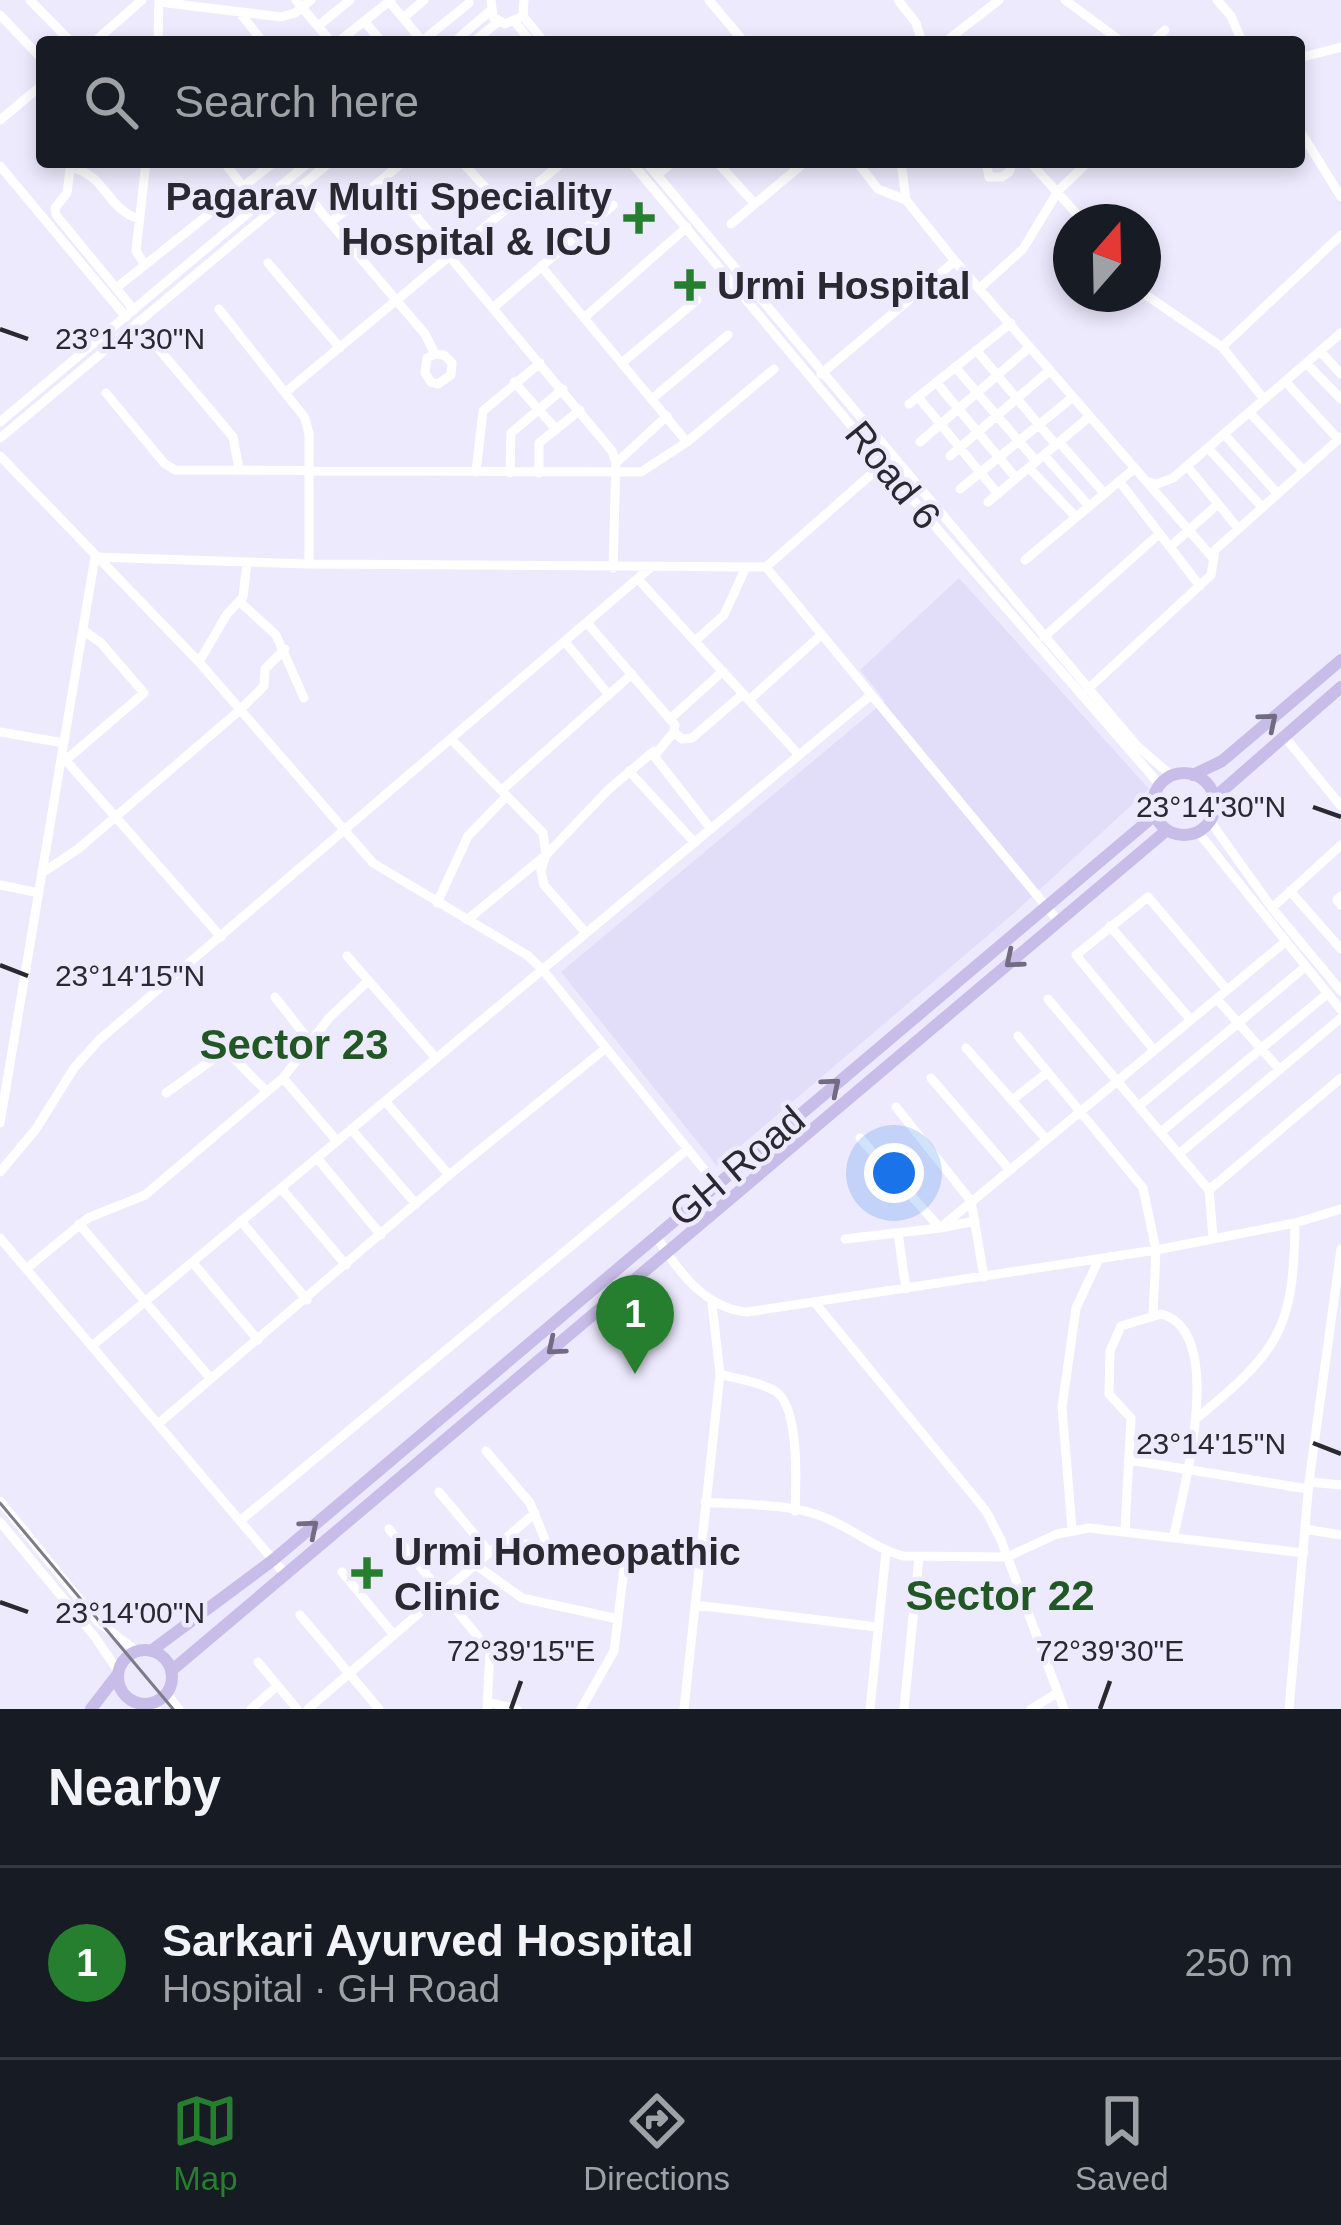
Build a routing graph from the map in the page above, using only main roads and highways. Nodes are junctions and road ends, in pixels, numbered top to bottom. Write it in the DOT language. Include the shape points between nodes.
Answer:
graph roads {
  1 [pos="1341,660"];
  2 [pos="1341,687"];
  3 [pos="1193,775"];
  4 [pos="1214,798"];
  5 [pos="1155,815"];
  6 [pos="1167,830"];
  7 [pos="144,1651"];
  8 [pos="171,1671"];
  9 [pos="118,1672"];
  10 [pos="146,1706"];
  11 [pos="91,1709"];
  3 -- 1 [label="main road, one-way"];
  2 -- 4 [label="main road"];
  3 -- 4 [label="main road"];
  3 -- 5 [label="main road" via="1166,780 1153,800"];
  4 -- 6 [label="main road" via="1210,821 1198,832"];
  5 -- 6 [label="main road"];
  7 -- 5 [label="main road, GH Road, one-way" via="273,1560"];
  6 -- 8 [label="main road, GH Road, one-way"];
  7 -- 8 [label="main road" via="164,1658"];
  7 -- 9 [label="main road" via="125,1658"];
  8 -- 10 [label="main road" via="166,1693"];
  9 -- 10 [label="main road" via="122,1690"];
  9 -- 11 [label="main road"];
}
